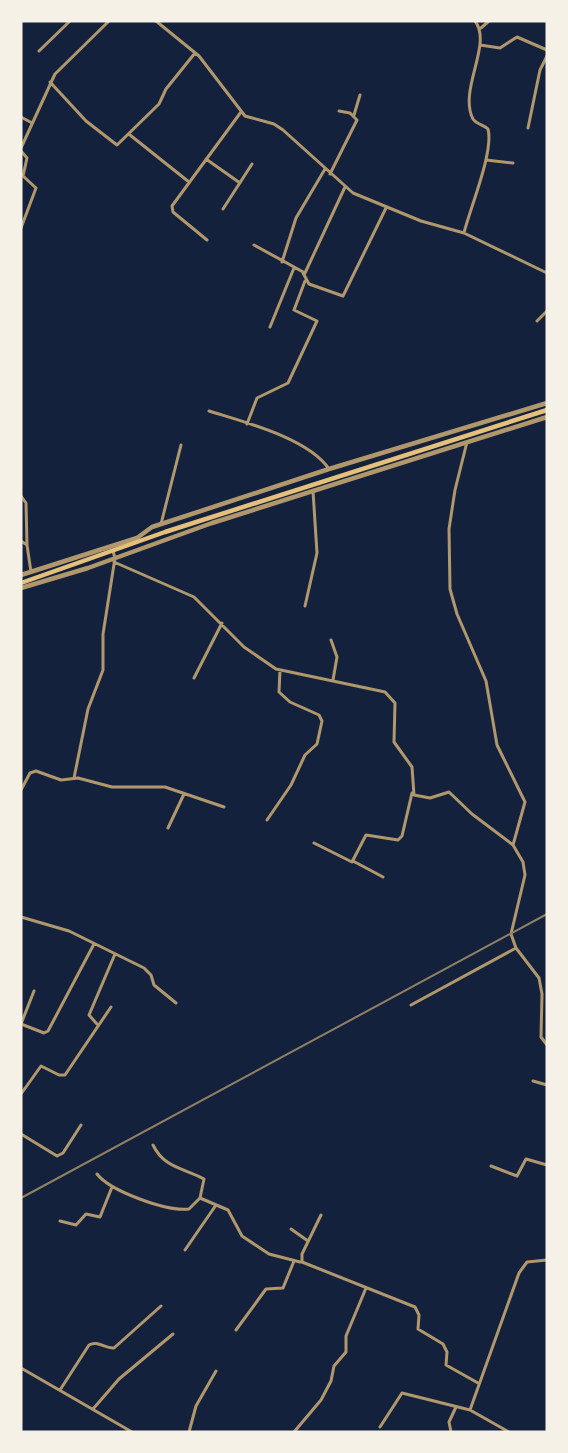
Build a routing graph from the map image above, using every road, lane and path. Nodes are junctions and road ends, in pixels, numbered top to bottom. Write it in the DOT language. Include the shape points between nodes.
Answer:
graph roads {
  1 [pos="70,21"];
  2 [pos="109,21"];
  3 [pos="156,21"];
  4 [pos="475,21"];
  5 [pos="489,21"];
  6 [pos="481,28"];
  7 [pos="480,45"];
  8 [pos="547,50"];
  9 [pos="39,51"];
  10 [pos="195,53"];
  11 [pos="547,56"];
  12 [pos="50,82"];
  13 [pos="360,95"];
  14 [pos="339,111"];
  15 [pos="241,112"];
  16 [pos="354,115"];
  17 [pos="21,117"];
  18 [pos="32,123"];
  19 [pos="528,128"];
  20 [pos="130,135"];
  21 [pos="21,150"];
  22 [pos="206,159"];
  23 [pos="486,160"];
  24 [pos="513,163"];
  25 [pos="252,164"];
  26 [pos="325,168"];
  27 [pos="330,174"];
  28 [pos="189,182"];
  29 [pos="240,183"];
  30 [pos="345,187"];
  31 [pos="387,208"];
  32 [pos="223,209"];
  33 [pos="21,228"];
  34 [pos="464,233"];
  35 [pos="207,240"];
  36 [pos="254,245"];
  37 [pos="282,262"];
  38 [pos="294,268"];
  39 [pos="303,273"];
  40 [pos="547,273"];
  41 [pos="305,280"];
  42 [pos="547,311"];
  43 [pos="537,321"];
  44 [pos="270,327"];
  45 [pos="547,403"];
  46 [pos="547,410"];
  47 [pos="209,411"];
  48 [pos="547,417"];
  49 [pos="247,424"];
  50 [pos="468,441"];
  51 [pos="181,445"];
  52 [pos="329,469"];
  53 [pos="313,490"];
  54 [pos="21,496"];
  55 [pos="161,524"];
  56 [pos="21,541"];
  57 [pos="27,545"];
  58 [pos="111,546"];
  59 [pos="115,560"];
  60 [pos="31,572"];
  61 [pos="21,575"];
  62 [pos="21,583"];
  63 [pos="21,588"];
  64 [pos="305,606"];
  65 [pos="222,623"];
  66 [pos="331,640"];
  67 [pos="280,670"];
  68 [pos="194,678"];
  69 [pos="333,680"];
  70 [pos="74,778"];
  71 [pos="21,790"];
  72 [pos="412,793"];
  73 [pos="184,794"];
  74 [pos="224,807"];
  75 [pos="267,820"];
  76 [pos="168,828"];
  77 [pos="314,843"];
  78 [pos="513,845"];
  79 [pos="353,861"];
  80 [pos="383,877"];
  81 [pos="21,916"];
  82 [pos="94,944"];
  83 [pos="516,948"];
  84 [pos="115,954"];
  85 [pos="539,978"];
  86 [pos="547,979"];
  87 [pos="34,991"];
  88 [pos="176,1003"];
  89 [pos="411,1005"];
  90 [pos="111,1007"];
  91 [pos="21,1024"];
  92 [pos="98,1024"];
  93 [pos="547,1046"];
  94 [pos="533,1081"];
  95 [pos="547,1085"];
  96 [pos="21,1094"];
  97 [pos="81,1125"];
  98 [pos="21,1134"];
  99 [pos="153,1145"];
  100 [pos="547,1165"];
  101 [pos="491,1166"];
  102 [pos="97,1174"];
  103 [pos="112,1188"];
  104 [pos="200,1198"];
  105 [pos="216,1205"];
  106 [pos="321,1215"];
  107 [pos="60,1221"];
  108 [pos="291,1229"];
  109 [pos="308,1241"];
  110 [pos="185,1250"];
  111 [pos="547,1260"];
  112 [pos="294,1261"];
  113 [pos="302,1262"];
  114 [pos="366,1288"];
  115 [pos="161,1306"];
  116 [pos="236,1330"];
  117 [pos="173,1334"];
  118 [pos="21,1368"];
  119 [pos="216,1371"];
  120 [pos="478,1383"];
  121 [pos="60,1390"];
  122 [pos="456,1407"];
  123 [pos="93,1409"];
  124 [pos="470,1410"];
  125 [pos="380,1427"];
  126 [pos="132,1432"];
  127 [pos="189,1432"];
  128 [pos="294,1432"];
  129 [pos="451,1432"];
  130 [pos="509,1432"];
  1 -- 9 [label="street"];
  2 -- 12 [label="street"];
  3 -- 10 [label="street"];
  4 -- 6 [label="street"];
  5 -- 6 [label="street"];
  6 -- 7 [label="street"];
  7 -- 8 [label="street" via="500,48 517,37"];
  7 -- 23 [label="street" via="471,105 473,119 490,132"];
  10 -- 15 [label="street"];
  10 -- 20 [label="street" via="166,88 159,104"];
  11 -- 19 [label="street" via="540,70"];
  12 -- 18 [label="street"];
  12 -- 20 [label="street" via="114,145"];
  13 -- 16 [label="street"];
  14 -- 16 [label="street"];
  15 -- 22 [label="street"];
  15 -- 26 [label="street" via="251,119 273,124"];
  16 -- 27 [label="street" via="356,123"];
  17 -- 18 [label="street"];
  18 -- 21 [label="street"];
  20 -- 28 [label="street"];
  21 -- 33 [label="street" via="27,158 23,176 36,188"];
  22 -- 28 [label="street"];
  22 -- 29 [label="street"];
  23 -- 24 [label="street"];
  23 -- 34 [label="street"];
  25 -- 29 [label="street"];
  26 -- 27 [label="street"];
  26 -- 37 [label="street" via="296,218"];
  27 -- 30 [label="street"];
  28 -- 35 [label="street" via="172,208"];
  29 -- 32 [label="street"];
  30 -- 31 [label="street"];
  30 -- 39 [label="street" via="307,272"];
  31 -- 34 [label="street"];
  31 -- 41 [label="street" via="343,296"];
  34 -- 40 [label="street"];
  36 -- 37 [label="street"];
  37 -- 38 [label="street"];
  38 -- 39 [label="street"];
  38 -- 44 [label="street"];
  39 -- 41 [label="street"];
  41 -- 49 [label="street" via="294,310 317,321 288,383 257,398"];
  42 -- 43 [label="street"];
  45 -- 52 [label="street"];
  46 -- 62 [label="main road"];
  47 -- 49 [label="street"];
  48 -- 50 [label="street"];
  49 -- 52 [label="street" via="311,451"];
  50 -- 53 [label="street"];
  50 -- 78 [label="street" via="449,529 450,590 486,681 497,745 525,802"];
  51 -- 55 [label="street"];
  52 -- 55 [label="street"];
  53 -- 59 [label="street"];
  53 -- 64 [label="street" via="317,553"];
  54 -- 57 [label="street" via="26,503"];
  55 -- 58 [label="street" via="137,538"];
  56 -- 57 [label="street"];
  57 -- 60 [label="street"];
  58 -- 59 [label="street"];
  58 -- 60 [label="street"];
  59 -- 63 [label="street"];
  59 -- 65 [label="street" via="194,597"];
  59 -- 70 [label="street" via="103,634 103,670 88,709"];
  60 -- 61 [label="street"];
  65 -- 67 [label="street" via="244,647"];
  65 -- 68 [label="street"];
  66 -- 69 [label="street" via="337,657"];
  67 -- 69 [label="street"];
  67 -- 75 [label="street" via="279,692 290,702 319,715 322,721 317,744 305,755 291,785"];
  69 -- 72 [label="street" via="371,687 392,698 396,710 394,742 412,767"];
  70 -- 71 [label="street" via="61,780 36,771 30,773"];
  70 -- 73 [label="street" via="112,787 158,786"];
  72 -- 78 [label="street" via="430,798 449,792"];
  72 -- 79 [label="street" via="401,838 366,835"];
  73 -- 74 [label="street"];
  73 -- 76 [label="street"];
  77 -- 79 [label="street"];
  78 -- 83 [label="street" via="525,875 510,934"];
  79 -- 80 [label="street"];
  81 -- 82 [label="street"];
  82 -- 84 [label="street"];
  82 -- 91 [label="street" via="48,1031"];
  83 -- 85 [label="street"];
  83 -- 89 [label="street"];
  84 -- 88 [label="street" via="149,972 154,985"];
  84 -- 92 [label="street" via="89,1015"];
  85 -- 86 [label="street"];
  85 -- 93 [label="street" via="541,1037"];
  87 -- 91 [label="street"];
  90 -- 92 [label="street"];
  92 -- 96 [label="street" via="65,1075 42,1066"];
  94 -- 95 [label="street"];
  97 -- 98 [label="street" via="57,1156"];
  99 -- 104 [label="street" via="158,1156 172,1166 204,1179"];
  100 -- 101 [label="street" via="526,1159 517,1176"];
  102 -- 103 [label="street"];
  103 -- 104 [label="street" via="177,1209 189,1209"];
  103 -- 107 [label="street" via="100,1217 86,1214 76,1225"];
  104 -- 105 [label="street"];
  105 -- 110 [label="street"];
  105 -- 112 [label="street" via="228,1210 244,1238 274,1257"];
  106 -- 109 [label="street"];
  108 -- 109 [label="street"];
  109 -- 113 [label="street" via="300,1258"];
  111 -- 120 [label="street" via="532,1260 523,1266"];
  112 -- 113 [label="street"];
  112 -- 116 [label="street" via="283,1288 266,1289"];
  113 -- 114 [label="street"];
  114 -- 120 [label="street" via="416,1307 418,1329 443,1344 446,1365"];
  114 -- 128 [label="street" via="346,1336 346,1352 334,1366 332,1381"];
  115 -- 121 [label="street" via="114,1348 89,1345"];
  117 -- 123 [label="street" via="119,1379"];
  118 -- 121 [label="street"];
  119 -- 127 [label="street" via="196,1406"];
  120 -- 124 [label="street"];
  121 -- 123 [label="street"];
  122 -- 124 [label="street"];
  122 -- 125 [label="street" via="402,1393"];
  122 -- 129 [label="street" via="449,1422"];
  123 -- 126 [label="street"];
  124 -- 130 [label="street"];
}
